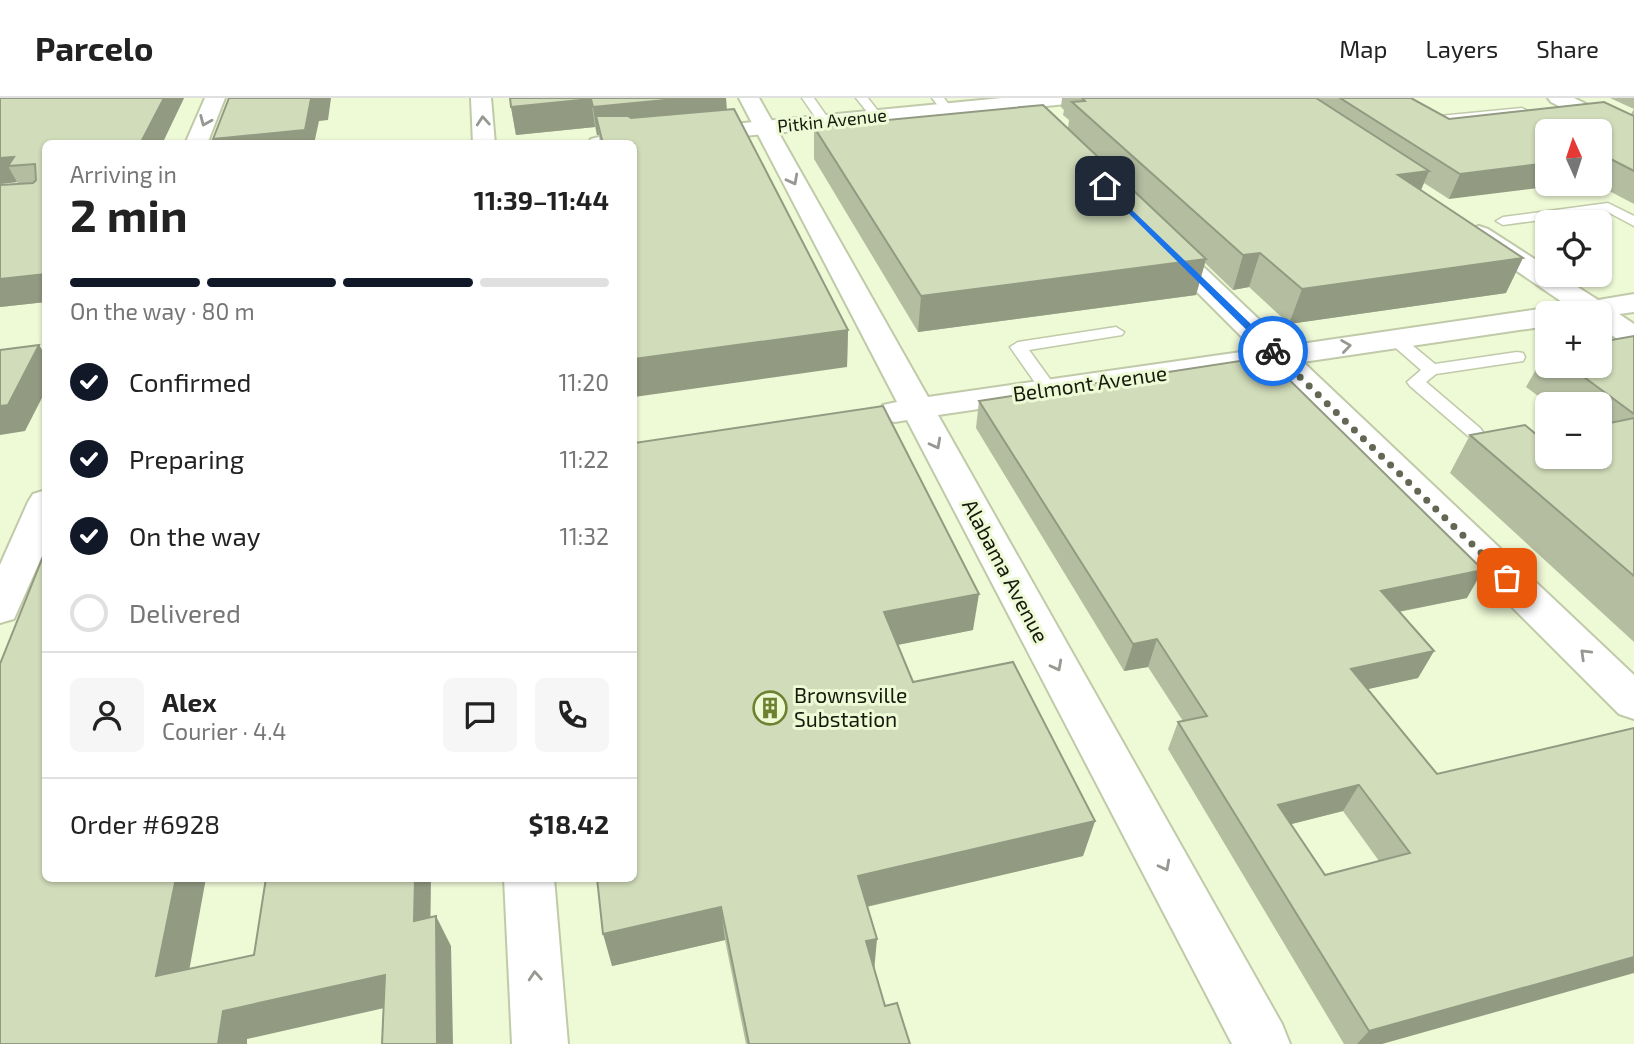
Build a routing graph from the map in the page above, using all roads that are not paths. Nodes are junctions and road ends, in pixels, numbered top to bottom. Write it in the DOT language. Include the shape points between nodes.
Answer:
graph roads {
  1 [pos="215,98"];
  2 [pos="481,98"];
  3 [pos="808,98"];
  4 [pos="862,98"];
  5 [pos="1066,98"];
  6 [pos="1390,98"];
  7 [pos="1558,98"];
  8 [pos="1017,100"];
  9 [pos="942,104"];
  10 [pos="1522,111"];
  11 [pos="757,113"];
  12 [pos="876,116"];
  13 [pos="824,121"];
  14 [pos="1050,132"];
  15 [pos="1634,136"];
  16 [pos="198,140"];
  17 [pos="484,140"];
  18 [pos="619,140"];
  19 [pos="1456,218"];
  20 [pos="1503,221"];
  21 [pos="1634,222"];
  22 [pos="1148,228"];
  23 [pos="1573,301"];
  24 [pos="1634,303"];
  25 [pos="1612,308"];
  26 [pos="1535,319"];
  27 [pos="1612,325"];
  28 [pos="1116,332"];
  29 [pos="1634,337"];
  30 [pos="1395,339"];
  31 [pos="1279,356"];
  32 [pos="1517,357"];
  33 [pos="1431,370"];
  34 [pos="1049,390"];
  35 [pos="918,409"];
  36 [pos="865,417"];
  37 [pos="1474,432"];
  38 [pos="42,509"];
  39 [pos="25,540"];
  40 [pos="0,609"];
  41 [pos="1634,702"];
  42 [pos="529,882"];
  43 [pos="540,1044"];
  44 [pos="1262,1044"];
  1 -- 16 [label="street, one-way"];
  17 -- 2 [label="street, one-way"];
  3 -- 13 [label="lane"];
  4 -- 12 [label="lane"];
  5 -- 8 [label="street, Pitkin Avenue"];
  6 -- 10 [label="lane" via="1427,121"];
  7 -- 15 [label="street"];
  8 -- 9 [label="street, Pitkin Avenue"];
  8 -- 14 [label="street"];
  9 -- 12 [label="street, Pitkin Avenue"];
  11 -- 13 [label="street, Pitkin Avenue"];
  11 -- 18 [label="street, Pitkin Avenue"];
  11 -- 35 [label="street, Alabama Avenue, one-way"];
  12 -- 13 [label="street, Pitkin Avenue"];
  19 -- 23 [label="street"];
  20 -- 21 [label="lane" via="1608,207"];
  22 -- 31 [label="street"];
  24 -- 25 [label="street"];
  26 -- 30 [label="street, Belmont Avenue"];
  27 -- 29 [label="street"];
  28 -- 34 [label="lane" via="1018,347"];
  31 -- 30 [label="street, Belmont Avenue, one-way"];
  30 -- 33 [label="lane"];
  31 -- 34 [label="street, Belmont Avenue"];
  41 -- 31 [label="street, one-way"];
  32 -- 33 [label="lane"];
  33 -- 37 [label="lane" via="1416,382"];
  34 -- 35 [label="street, Belmont Avenue"];
  35 -- 36 [label="street, Belmont Avenue"];
  35 -- 44 [label="street, Alabama Avenue, one-way"];
  38 -- 39 [label="street"];
  39 -- 40 [label="street"];
  43 -- 42 [label="street, one-way"];
}
